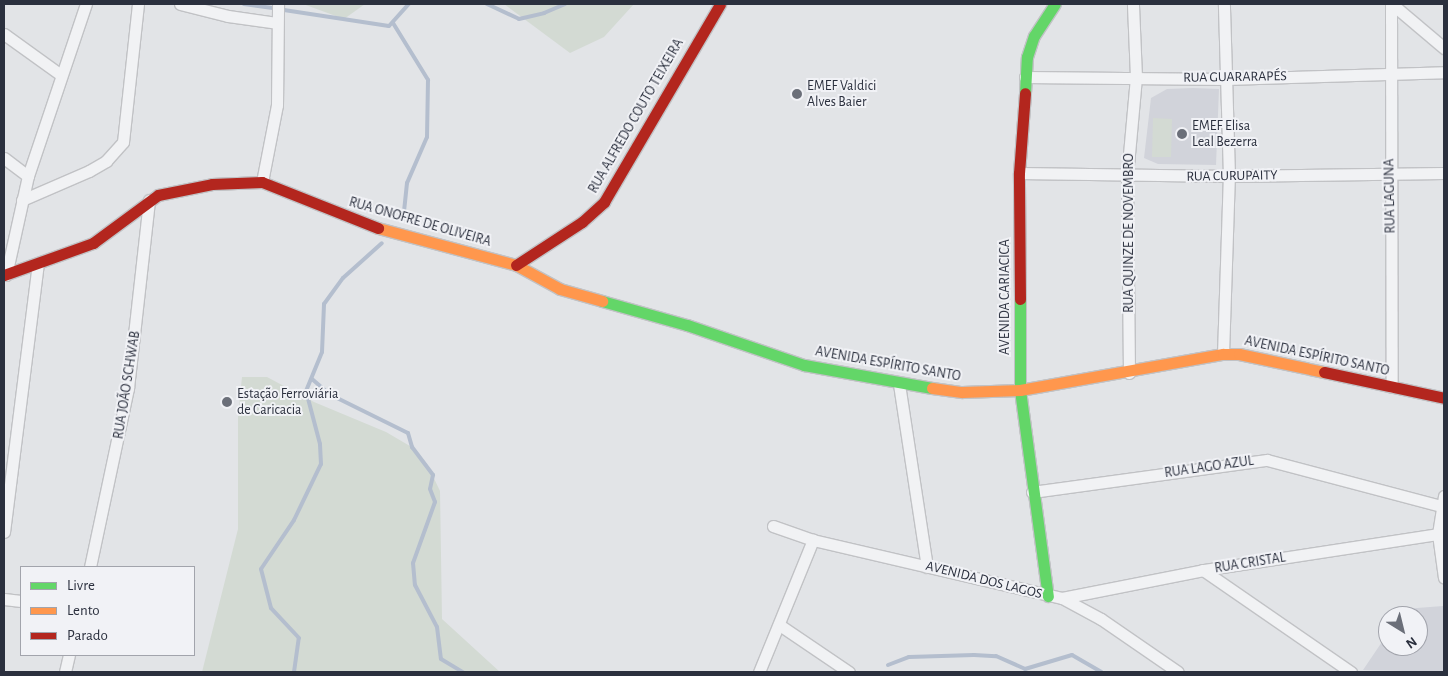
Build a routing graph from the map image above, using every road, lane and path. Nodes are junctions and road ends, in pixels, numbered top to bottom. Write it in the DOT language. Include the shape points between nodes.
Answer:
graph roads {
  1 [pos="86,4"];
  2 [pos="138,4"];
  3 [pos="180,4"];
  4 [pos="278,4"];
  5 [pos="720,4"];
  6 [pos="1055,4"];
  7 [pos="1133,4"];
  8 [pos="1224,4"];
  9 [pos="1391,4"];
  10 [pos="278,23"];
  11 [pos="4,34"];
  12 [pos="1444,48"];
  13 [pos="1389,72"];
  14 [pos="1444,72"];
  15 [pos="61,75"];
  16 [pos="1025,77"];
  17 [pos="1136,77"];
  18 [pos="1226,79"];
  19 [pos="4,158"];
  20 [pos="1019,173"];
  21 [pos="1389,173"];
  22 [pos="1444,173"];
  23 [pos="28,176"];
  24 [pos="1127,176"];
  25 [pos="1229,176"];
  26 [pos="262,182"];
  27 [pos="22,200"];
  28 [pos="149,200"];
  29 [pos="38,264"];
  30 [pos="516,264"];
  31 [pos="5,275"];
  32 [pos="1223,354"];
  33 [pos="1129,372"];
  34 [pos="900,384"];
  35 [pos="1392,388"];
  36 [pos="1020,390"];
  37 [pos="1444,398"];
  38 [pos="1032,492"];
  39 [pos="1443,501"];
  40 [pos="773,526"];
  41 [pos="4,532"];
  42 [pos="1438,534"];
  43 [pos="813,540"];
  44 [pos="90,566"];
  45 [pos="927,566"];
  46 [pos="1203,570"];
  47 [pos="1444,578"];
  48 [pos="1048,596"];
  49 [pos="1062,598"];
  50 [pos="4,599"];
  51 [pos="20,601"];
  52 [pos="781,626"];
  53 [pos="69,656"];
  54 [pos="65,672"];
  55 [pos="759,672"];
  56 [pos="849,672"];
  57 [pos="1178,672"];
  58 [pos="1351,672"];
  1 -- 15 [label="street"];
  2 -- 27 [label="street" via="123,142 106,161 89,171"];
  3 -- 10 [label="street" via="228,16"];
  4 -- 10 [label="street"];
  5 -- 30 [label="street, RUA ALFREDO COUTO TEIXEIRA" via="604,202 582,222"];
  6 -- 16 [label="street, AVENIDA CARIACICA" via="1034,36"];
  7 -- 17 [label="street, RUA QUINZE DE NOVEMBRO"];
  8 -- 18 [label="street"];
  9 -- 12 [label="street"];
  9 -- 13 [label="street, RUA LAGUNA"];
  10 -- 26 [label="street" via="276,105"];
  11 -- 15 [label="street"];
  13 -- 14 [label="street, RUA GUARARAPÉS"];
  13 -- 18 [label="street, RUA GUARARAPÉS"];
  13 -- 21 [label="street, RUA LAGUNA"];
  15 -- 23 [label="street"];
  16 -- 17 [label="street, RUA GUARARAPÉS"];
  16 -- 20 [label="street, AVENIDA CARIACICA"];
  17 -- 18 [label="street, RUA GUARARAPÉS"];
  17 -- 24 [label="street, RUA QUINZE DE NOVEMBRO"];
  18 -- 25 [label="street"];
  19 -- 23 [label="street"];
  20 -- 24 [label="street, RUA CURUPAITY"];
  20 -- 36 [label="street, AVENIDA CARIACICA"];
  21 -- 22 [label="street, RUA CURUPAITY"];
  21 -- 25 [label="street, RUA CURUPAITY"];
  21 -- 35 [label="street, RUA LAGUNA"];
  23 -- 27 [label="street"];
  24 -- 25 [label="street, RUA CURUPAITY"];
  24 -- 33 [label="street, RUA QUINZE DE NOVEMBRO"];
  25 -- 32 [label="street"];
  26 -- 28 [label="street" via="212,184"];
  26 -- 30 [label="street, RUA ONOFRE DE OLIVEIRA" via="374,227"];
  27 -- 31 [label="street"];
  28 -- 29 [label="street" via="94,243"];
  28 -- 44 [label="street, RUA JOÃO SCHWAB" via="128,388"];
  29 -- 31 [label="street"];
  29 -- 41 [label="street"];
  30 -- 34 [label="street, AVENIDA ESPÍRITO SANTO" via="560,289 687,325 786,360"];
  32 -- 33 [label="street, AVENIDA ESPÍRITO SANTO"];
  32 -- 35 [label="street, AVENIDA ESPÍRITO SANTO" via="1255,355"];
  33 -- 36 [label="street, AVENIDA ESPÍRITO SANTO"];
  34 -- 36 [label="street, AVENIDA ESPÍRITO SANTO" via="967,392"];
  34 -- 45 [label="street"];
  35 -- 37 [label="street, AVENIDA ESPÍRITO SANTO"];
  36 -- 38 [label="street, AVENIDA CARIACICA"];
  38 -- 39 [label="street, RUA LAGO AZUL" via="1267,460"];
  38 -- 48 [label="street, AVENIDA CARIACICA"];
  39 -- 42 [label="street"];
  40 -- 43 [label="street, AVENIDA DOS LAGOS"];
  42 -- 46 [label="street, RUA CRISTAL"];
  42 -- 47 [label="street"];
  43 -- 45 [label="street, AVENIDA DOS LAGOS"];
  43 -- 52 [label="street"];
  45 -- 48 [label="street, AVENIDA DOS LAGOS"];
  46 -- 49 [label="street, RUA CRISTAL"];
  46 -- 58 [label="street"];
  48 -- 49 [label="street, AVENIDA DOS LAGOS"];
  49 -- 57 [label="street, AVENIDA DOS LAGOS" via="1101,619"];
  50 -- 51 [label="street"];
  52 -- 55 [label="street"];
  52 -- 56 [label="street"];
  53 -- 54 [label="street"];
}
